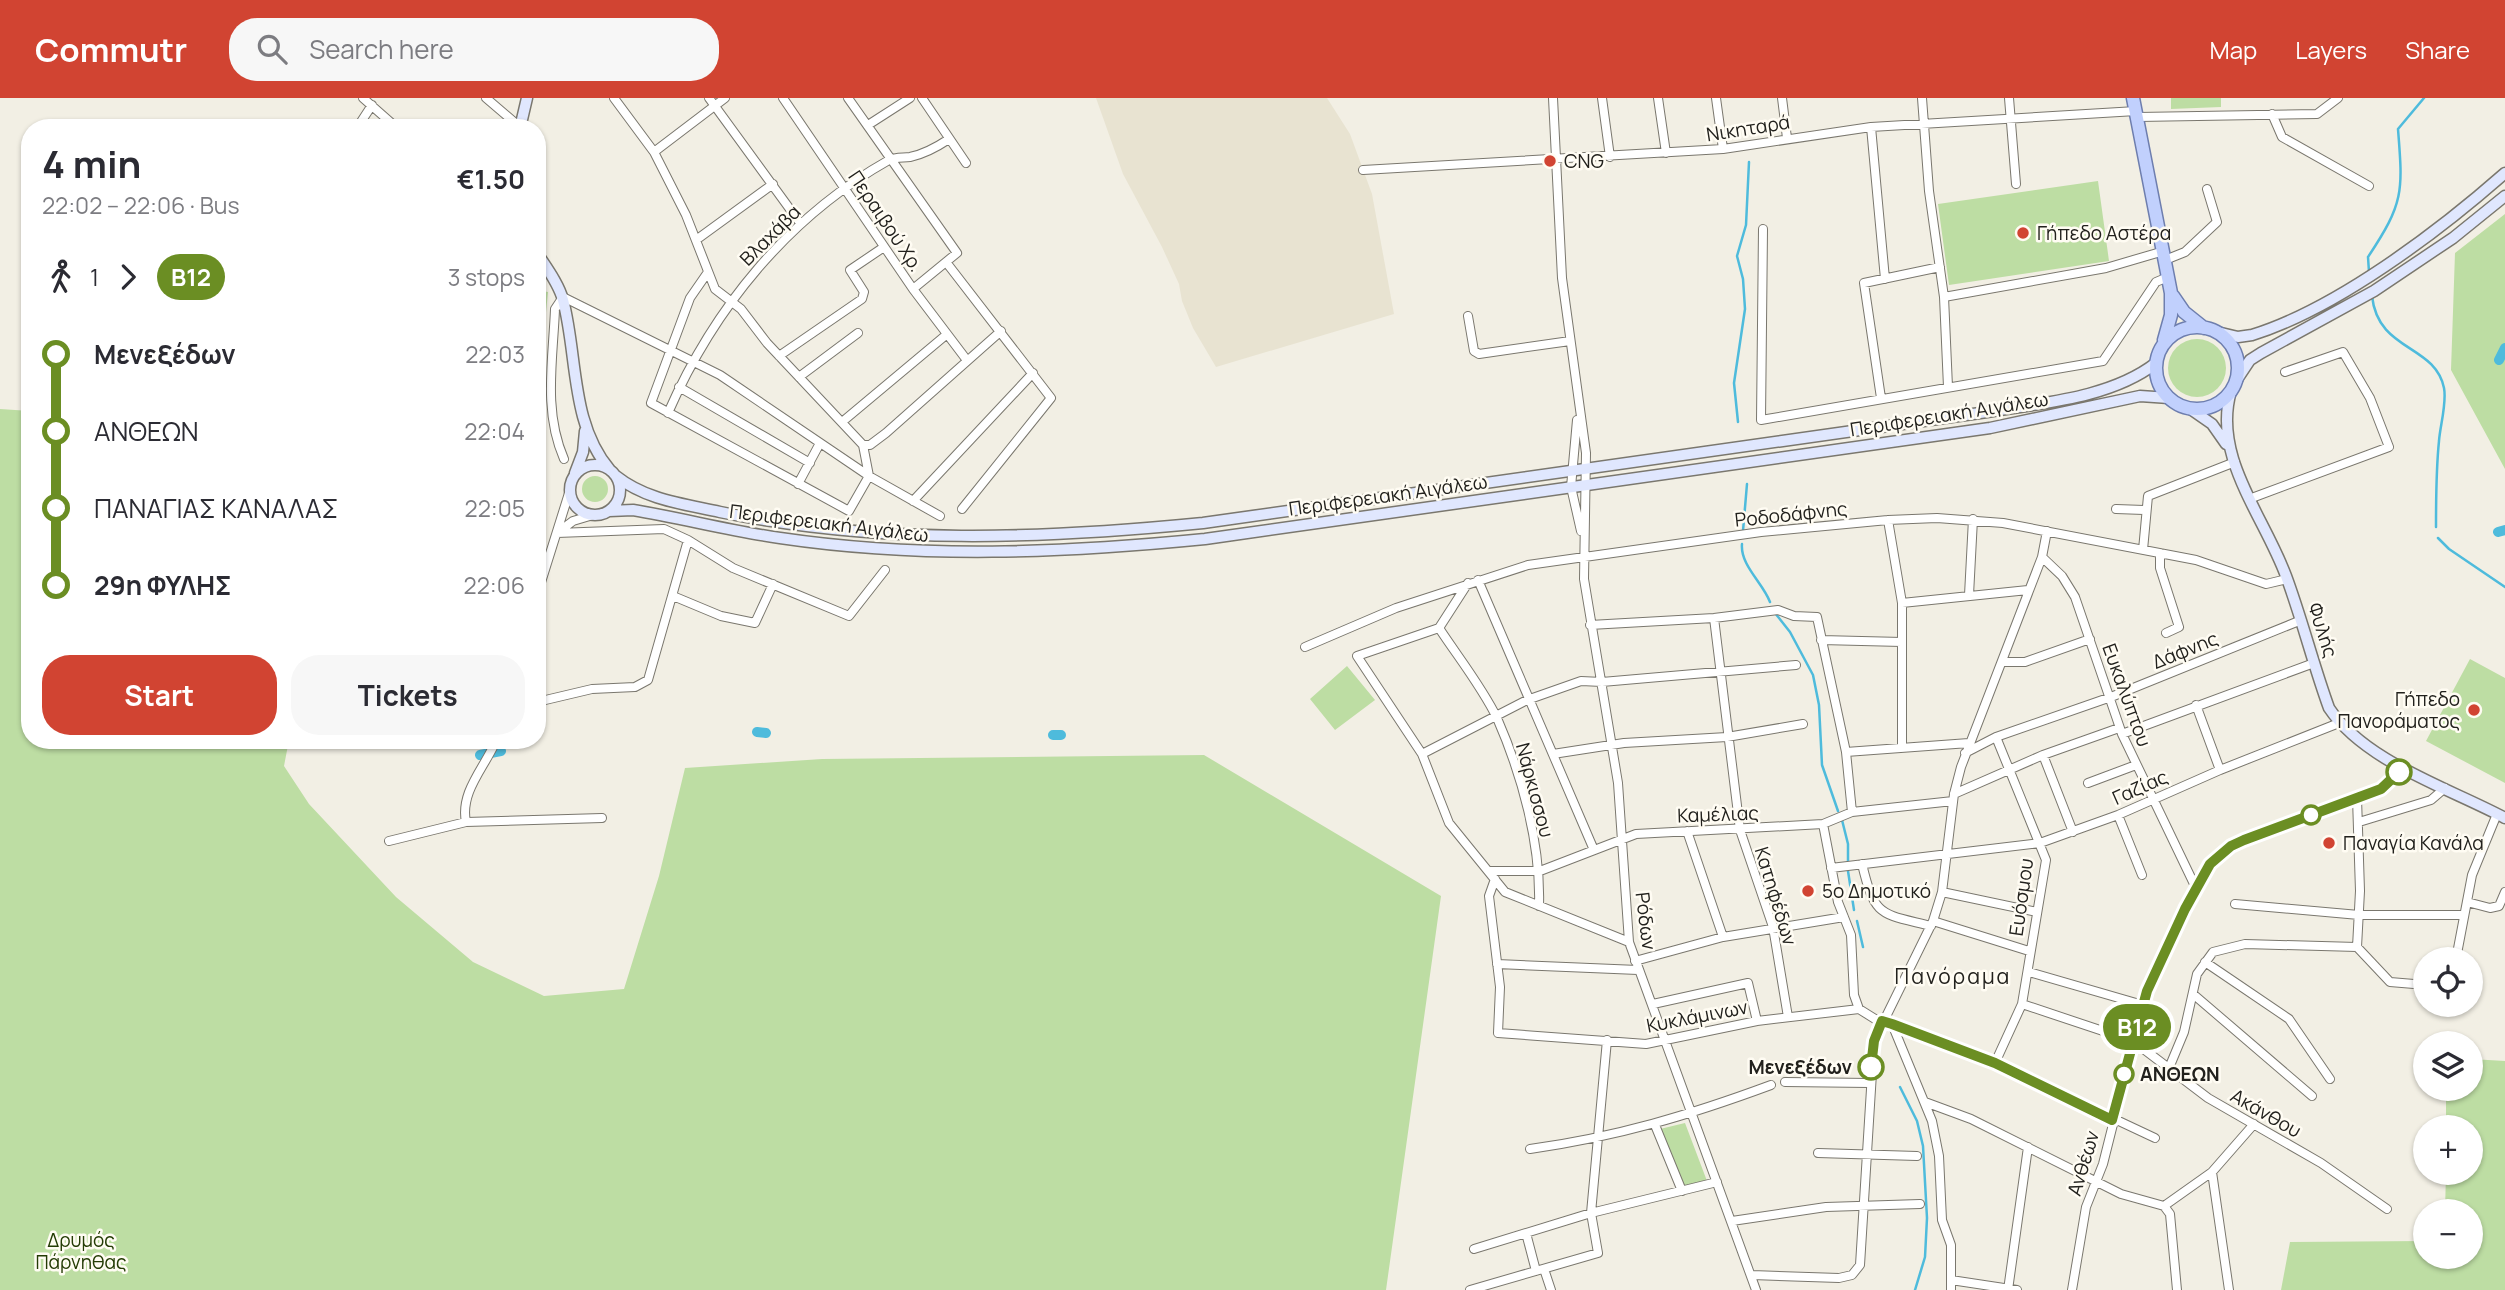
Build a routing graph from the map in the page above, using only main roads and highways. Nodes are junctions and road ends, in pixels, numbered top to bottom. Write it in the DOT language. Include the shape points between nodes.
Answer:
graph roads {
  1 [pos="527,98"];
  2 [pos="2136,109"];
  3 [pos="522,119"];
  4 [pos="2505,173"];
  5 [pos="2505,196"];
  6 [pos="546,268"];
  7 [pos="2171,293"];
  8 [pos="2204,328"];
  9 [pos="2217,332"];
  10 [pos="2163,344"];
  11 [pos="2156,363"];
  12 [pos="2233,386"];
  13 [pos="2169,398"];
  14 [pos="2189,408"];
  15 [pos="585,425"];
  16 [pos="2230,449"];
  17 [pos="613,473"];
  18 [pos="574,477"];
  19 [pos="609,511"];
  20 [pos="2501,816"];
  1 -- 3 [label="main road"];
  2 -- 7 [label="main road"];
  4 -- 9 [label="main road" via="2365,277 2284,323 2238,337"];
  5 -- 12 [label="main road" via="2374,291 2250,360"];
  6 -- 15 [label="main road" via="563,297"];
  7 -- 8 [label="main road" via="2184,312"];
  7 -- 10 [label="main road"];
  8 -- 9 [label="main road"];
  8 -- 10 [label="main road" via="2174,333"];
  9 -- 12 [label="main road" via="2235,354"];
  10 -- 11 [label="main road"];
  11 -- 13 [label="main road" via="2161,388"];
  11 -- 17 [label="main road, Περιφερειακή Αιγάλεω" via="2119,384 2038,403 1203,523 1098,533 999,538 833,529 655,497"];
  12 -- 14 [label="main road" via="2213,406"];
  12 -- 16 [label="main road, Φυλής" via="2225,420"];
  13 -- 14 [label="main road"];
  13 -- 19 [label="main road, Περιφερειακή Αιγάλεω" via="2140,396 1990,428 1100,550 999,554 892,550 818,543 633,510"];
  14 -- 16 [label="main road, Φυλής" via="2212,424"];
  15 -- 17 [label="main road"];
  15 -- 18 [label="main road" via="583,452"];
  16 -- 20 [label="main road, Φυλής" via="2274,546 2329,708 2339,723 2358,741"];
  17 -- 18 [label="main road" via="603,466 586,466"];
  17 -- 19 [label="main road" via="620,483 619,499"];
  18 -- 19 [label="main road" via="570,490 575,504 593,515"];
}
